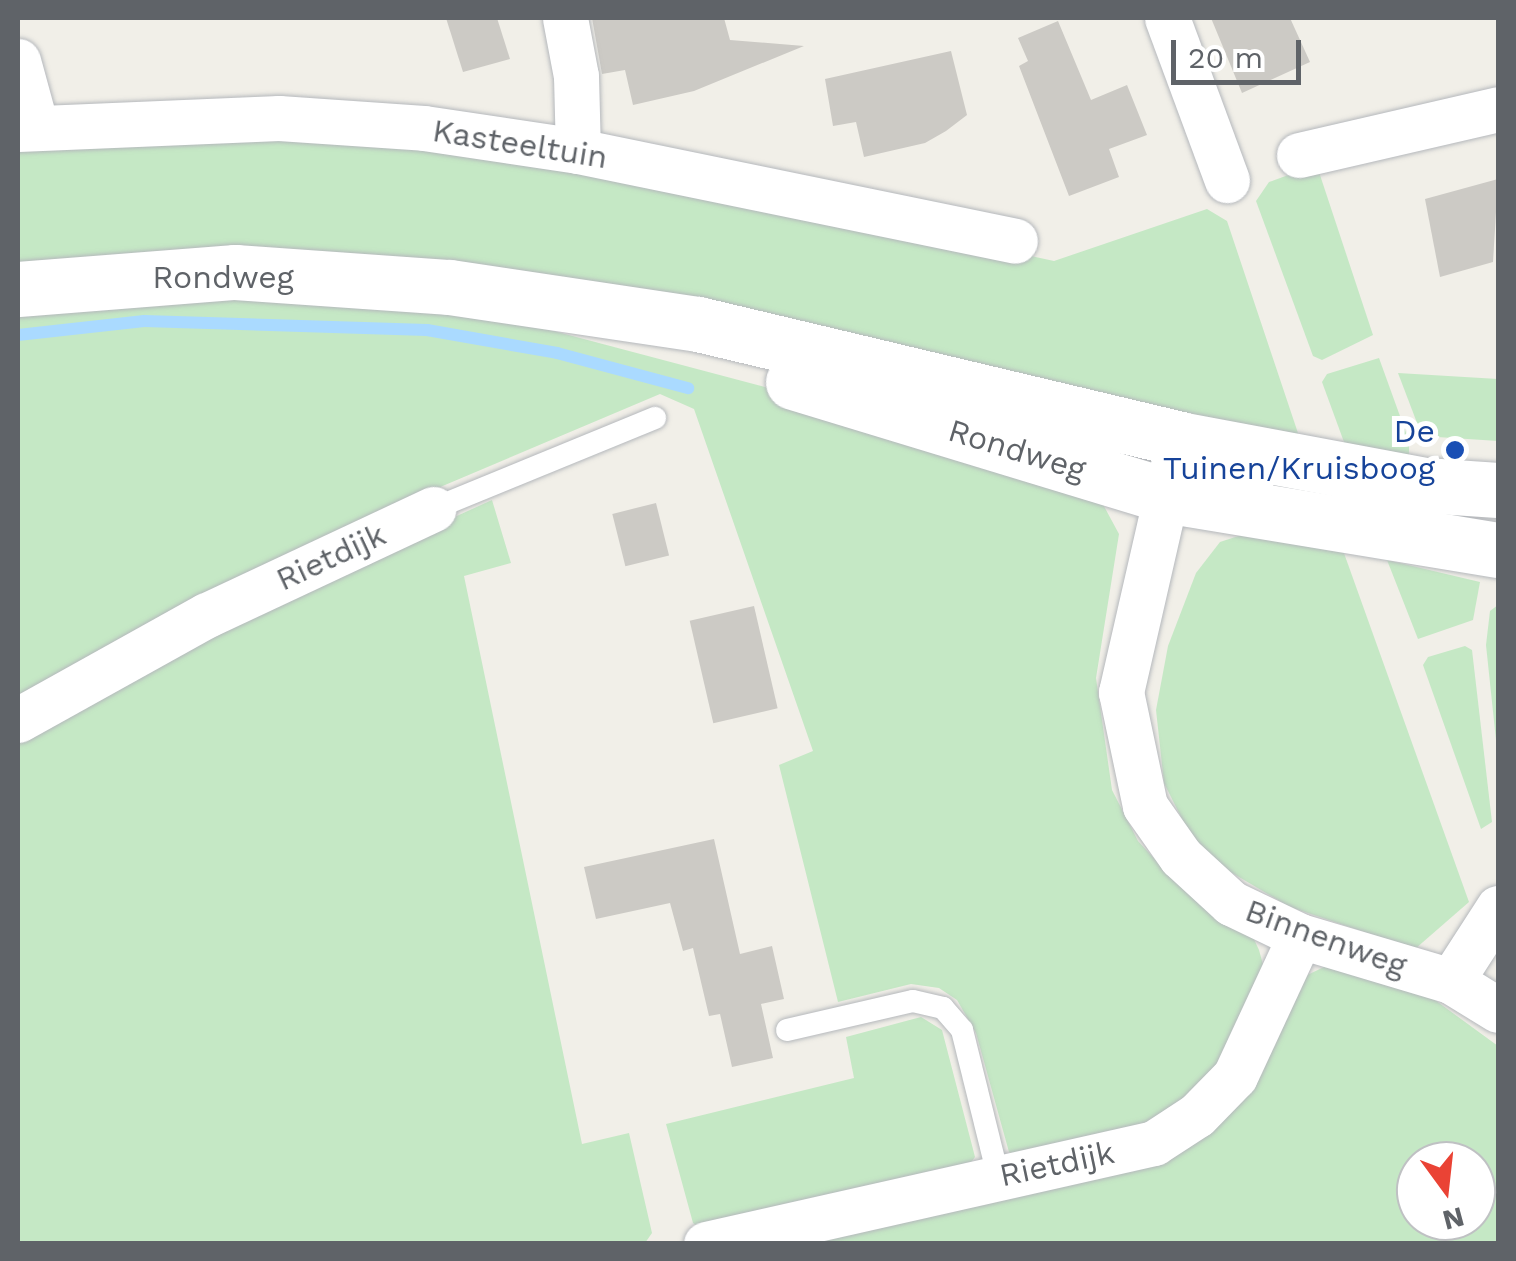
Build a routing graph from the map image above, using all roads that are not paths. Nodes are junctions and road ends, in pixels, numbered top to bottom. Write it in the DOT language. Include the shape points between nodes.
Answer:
graph roads {
  1 [pos="565,18"];
  2 [pos="1167,18"];
  3 [pos="18,61"];
  4 [pos="1498,109"];
  5 [pos="27,128"];
  6 [pos="578,151"];
  7 [pos="1299,155"];
  8 [pos="1227,180"];
  9 [pos="1014,241"];
  10 [pos="18,289"];
  11 [pos="547,304"];
  12 [pos="655,418"];
  13 [pos="1178,439"];
  14 [pos="1498,490"];
  15 [pos="1165,495"];
  16 [pos="433,509"];
  17 [pos="1498,550"];
  18 [pos="18,720"];
  19 [pos="1498,908"];
  20 [pos="1300,936"];
  21 [pos="1451,981"];
  22 [pos="1498,1010"];
  23 [pos="788,1030"];
  24 [pos="998,1176"];
  25 [pos="706,1244"];
  1 -- 6 [label="street" via="576,76"];
  2 -- 8 [label="street"];
  3 -- 5 [label="street"];
  4 -- 7 [label="street"];
  5 -- 6 [label="street, Kasteeltuin" via="280,118 424,128"];
  6 -- 9 [label="street, Kasteeltuin"];
  10 -- 11 [label="main road, Rondweg" via="235,272 404,282"];
  11 -- 13 [label="main road, Rondweg" via="698,324"];
  11 -- 15 [label="main road, Rondweg"];
  12 -- 16 [label="lane, Rietdijk" via="622,426"];
  13 -- 14 [label="main road, Rondweg" via="1424,485"];
  13 -- 15 [label="street, Binnenweg"];
  15 -- 17 [label="main road, Rondweg"];
  15 -- 20 [label="street, Binnenweg" via="1121,692 1145,806 1181,857 1231,903"];
  16 -- 18 [label="street, Rietdijk" via="207,616"];
  19 -- 21 [label="street"];
  20 -- 21 [label="street, Binnenweg"];
  20 -- 24 [label="street, Rietdijk" via="1235,1076 1198,1115 1154,1143"];
  21 -- 22 [label="street, Binnenweg"];
  23 -- 24 [label="lane" via="913,1002 943,1008 962,1030"];
  24 -- 25 [label="street, Rietdijk"];
}
